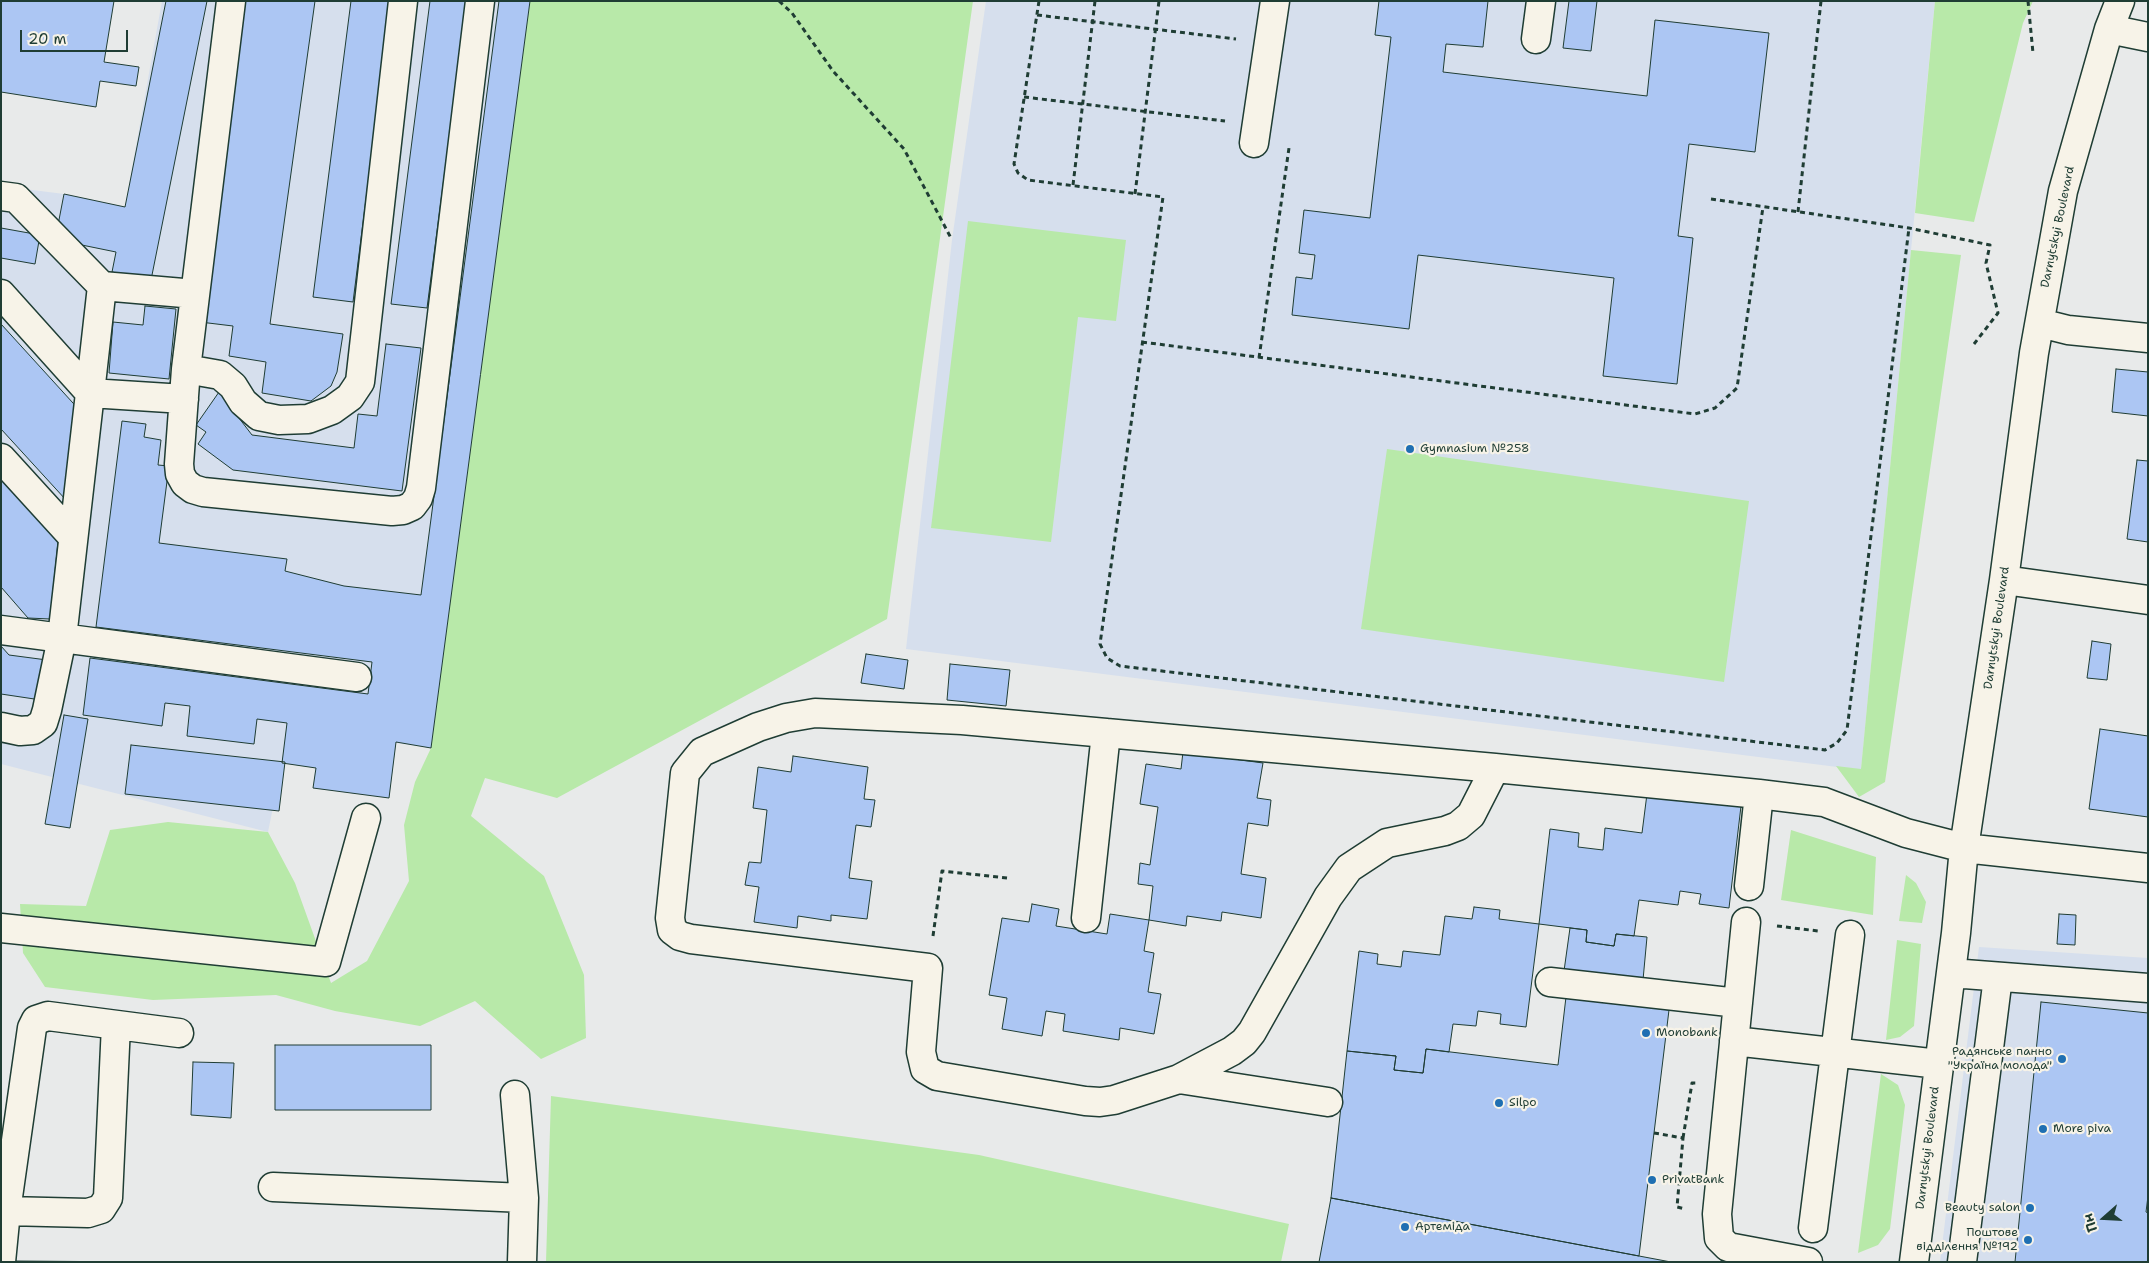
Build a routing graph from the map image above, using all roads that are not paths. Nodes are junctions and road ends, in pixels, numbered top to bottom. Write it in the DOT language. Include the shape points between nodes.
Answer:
graph roads {
  1 [pos="231,1"];
  2 [pos="403,1"];
  3 [pos="480,1"];
  4 [pos="1274,1"];
  5 [pos="1541,1"];
  6 [pos="2120,1"];
  7 [pos="2109,29"];
  8 [pos="2148,37"];
  9 [pos="1536,39"];
  10 [pos="1256,134"];
  11 [pos="1,196"];
  12 [pos="102,286"];
  13 [pos="1,294"];
  14 [pos="195,294"];
  15 [pos="2040,323"];
  16 [pos="2148,338"];
  17 [pos="186,369"];
  18 [pos="90,393"];
  19 [pos="184,400"];
  20 [pos="1,458"];
  21 [pos="73,537"];
  22 [pos="2004,580"];
  23 [pos="2148,600"];
  24 [pos="1,630"];
  25 [pos="62,638"];
  26 [pos="357,677"];
  27 [pos="1,727"];
  28 [pos="1106,733"];
  29 [pos="1495,768"];
  30 [pos="1759,794"];
  31 [pos="366,818"];
  32 [pos="1964,848"];
  33 [pos="2148,868"];
  34 [pos="1750,886"];
  35 [pos="1086,918"];
  36 [pos="1746,922"];
  37 [pos="1,928"];
  38 [pos="1850,935"];
  39 [pos="1951,972"];
  40 [pos="1998,977"];
  41 [pos="1550,982"];
  42 [pos="2148,988"];
  43 [pos="1738,1004"];
  44 [pos="116,1025"];
  45 [pos="179,1033"];
  46 [pos="1734,1040"];
  47 [pos="1939,1064"];
  48 [pos="1179,1079"];
  49 [pos="515,1095"];
  50 [pos="1328,1102"];
  51 [pos="273,1187"];
  52 [pos="524,1198"];
  53 [pos="6,1211"];
  54 [pos="1813,1228"];
  55 [pos="1766,1258"];
  56 [pos="2,1262"];
  57 [pos="522,1262"];
  58 [pos="1808,1262"];
  59 [pos="1914,1262"];
  60 [pos="1962,1262"];
  1 -- 14 [label="street"];
  2 -- 17 [label="street" via="360,382 350,397 332,410 308,419 279,420 259,416 220,374"];
  3 -- 19 [label="street" via="418,498 407,508 392,511 193,489 180,474"];
  4 -- 10 [label="street"];
  5 -- 9 [label="street"];
  6 -- 7 [label="street, Darnytskyi Boulevard"];
  7 -- 8 [label="street"];
  7 -- 15 [label="street, Darnytskyi Boulevard" via="2064,191"];
  11 -- 12 [label="street" via="16,198"];
  12 -- 14 [label="street"];
  12 -- 18 [label="street"];
  13 -- 18 [label="street"];
  14 -- 17 [label="street"];
  15 -- 16 [label="street" via="2068,330"];
  15 -- 22 [label="street, Darnytskyi Boulevard" via="2032,362"];
  17 -- 19 [label="street"];
  18 -- 19 [label="street"];
  18 -- 21 [label="street"];
  20 -- 21 [label="street"];
  21 -- 25 [label="street"];
  22 -- 23 [label="street"];
  22 -- 32 [label="street, Darnytskyi Boulevard"];
  24 -- 25 [label="street"];
  25 -- 26 [label="street"];
  25 -- 27 [label="street" via="43,723 33,730"];
  28 -- 29 [label="street"];
  28 -- 35 [label="street"];
  28 -- 48 [label="street" via="962,720 815,712 758,727 702,752 685,773 670,918 672,930 691,939 928,968 921,1052 925,1069 937,1076 1100,1102"];
  29 -- 30 [label="street"];
  29 -- 48 [label="street" via="1471,814 1458,826 1387,844 1349,868 1328,897 1252,1032 1232,1051"];
  30 -- 32 [label="street" via="1824,802 1906,833"];
  30 -- 34 [label="street"];
  31 -- 37 [label="street" via="326,962"];
  32 -- 33 [label="street"];
  32 -- 39 [label="street, Darnytskyi Boulevard"];
  36 -- 43 [label="street"];
  38 -- 54 [label="street"];
  39 -- 40 [label="street"];
  39 -- 47 [label="street, Darnytskyi Boulevard"];
  40 -- 42 [label="street"];
  40 -- 60 [label="street"];
  41 -- 43 [label="street"];
  43 -- 46 [label="street"];
  44 -- 45 [label="street"];
  44 -- 53 [label="street" via="48,1016 36,1020 32,1028"];
  44 -- 53 [label="street" via="108,1198 101,1208 88,1213"];
  46 -- 47 [label="street"];
  46 -- 55 [label="street" via="1717,1214 1719,1238 1728,1247"];
  47 -- 59 [label="street, Darnytskyi Boulevard"];
  48 -- 50 [label="street"];
  49 -- 52 [label="street"];
  51 -- 52 [label="street"];
  52 -- 57 [label="street"];
  53 -- 56 [label="street"];
  55 -- 58 [label="street"];
}
